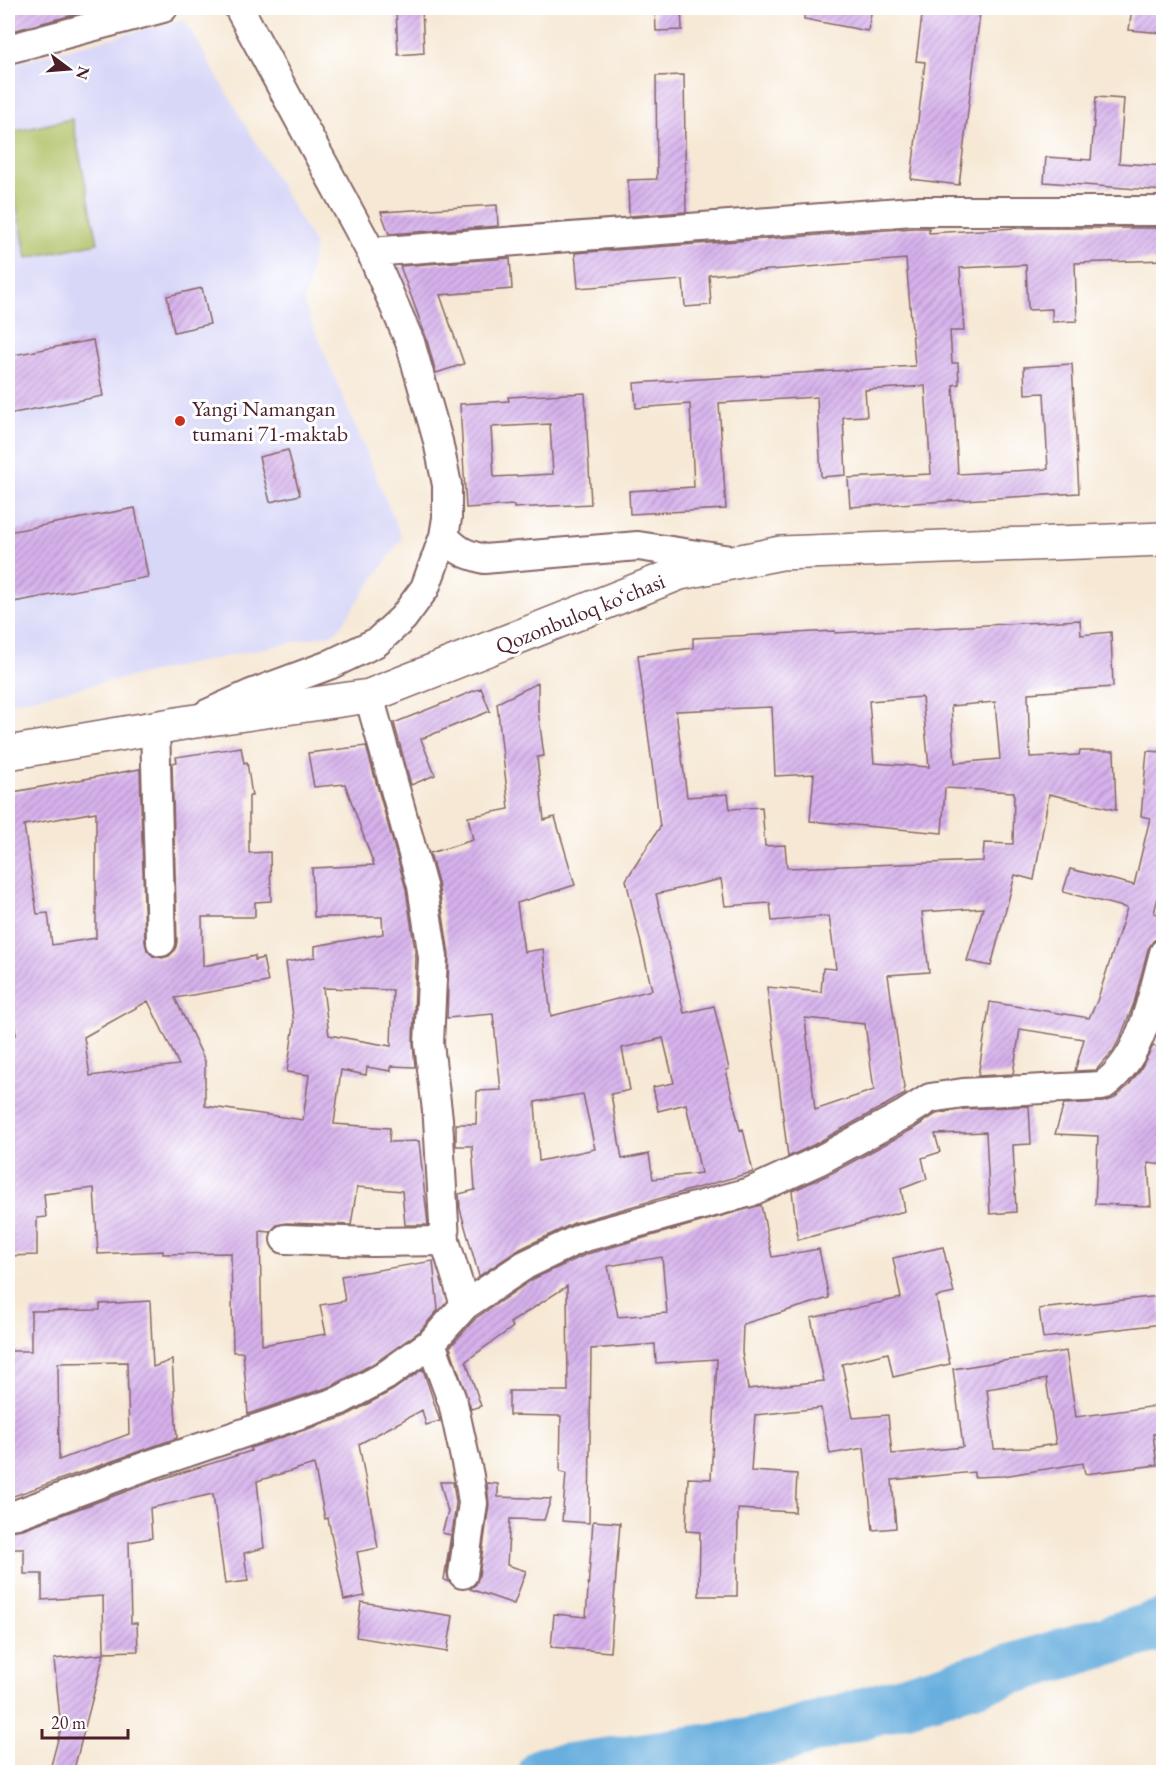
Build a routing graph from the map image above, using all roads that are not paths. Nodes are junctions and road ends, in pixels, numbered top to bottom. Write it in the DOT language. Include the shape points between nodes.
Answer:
graph roads {
  1 [pos="163,8"];
  2 [pos="239,8"];
  3 [pos="8,49"];
  4 [pos="1164,211"];
  5 [pos="371,252"];
  6 [pos="444,536"];
  7 [pos="1164,539"];
  8 [pos="734,561"];
  9 [pos="369,696"];
  10 [pos="189,722"];
  11 [pos="155,728"];
  12 [pos="8,753"];
  13 [pos="161,942"];
  14 [pos="1164,953"];
  15 [pos="285,1239"];
  16 [pos="445,1241"];
  17 [pos="465,1305"];
  18 [pos="431,1343"];
  19 [pos="8,1515"];
  20 [pos="463,1574"];
  1 -- 3 [label="street"];
  2 -- 5 [label="street"];
  4 -- 5 [label="street" via="913,211"];
  5 -- 6 [label="street" via="410,342 438,441 447,485"];
  6 -- 8 [label="street" via="466,555 484,559 638,546"];
  6 -- 10 [label="street" via="425,588 403,618 377,642"];
  7 -- 8 [label="main road, Qozonbuloq koʻchasi" via="781,553"];
  8 -- 9 [label="main road, Qozonbuloq koʻchasi" via="680,573"];
  9 -- 10 [label="main road, Qozonbuloq koʻchasi"];
  9 -- 16 [label="street" via="422,886 434,957 429,1044"];
  10 -- 11 [label="main road, Qozonbuloq koʻchasi"];
  11 -- 12 [label="main road, Qozonbuloq koʻchasi"];
  11 -- 13 [label="street"];
  14 -- 17 [label="street" via="1143,1026 1125,1065 1102,1086 930,1098 820,1160 750,1192 581,1238 525,1265"];
  15 -- 16 [label="street"];
  16 -- 17 [label="street"];
  17 -- 18 [label="street"];
  18 -- 19 [label="street" via="385,1376 339,1401"];
  18 -- 20 [label="street" via="453,1403 473,1503"];
}
